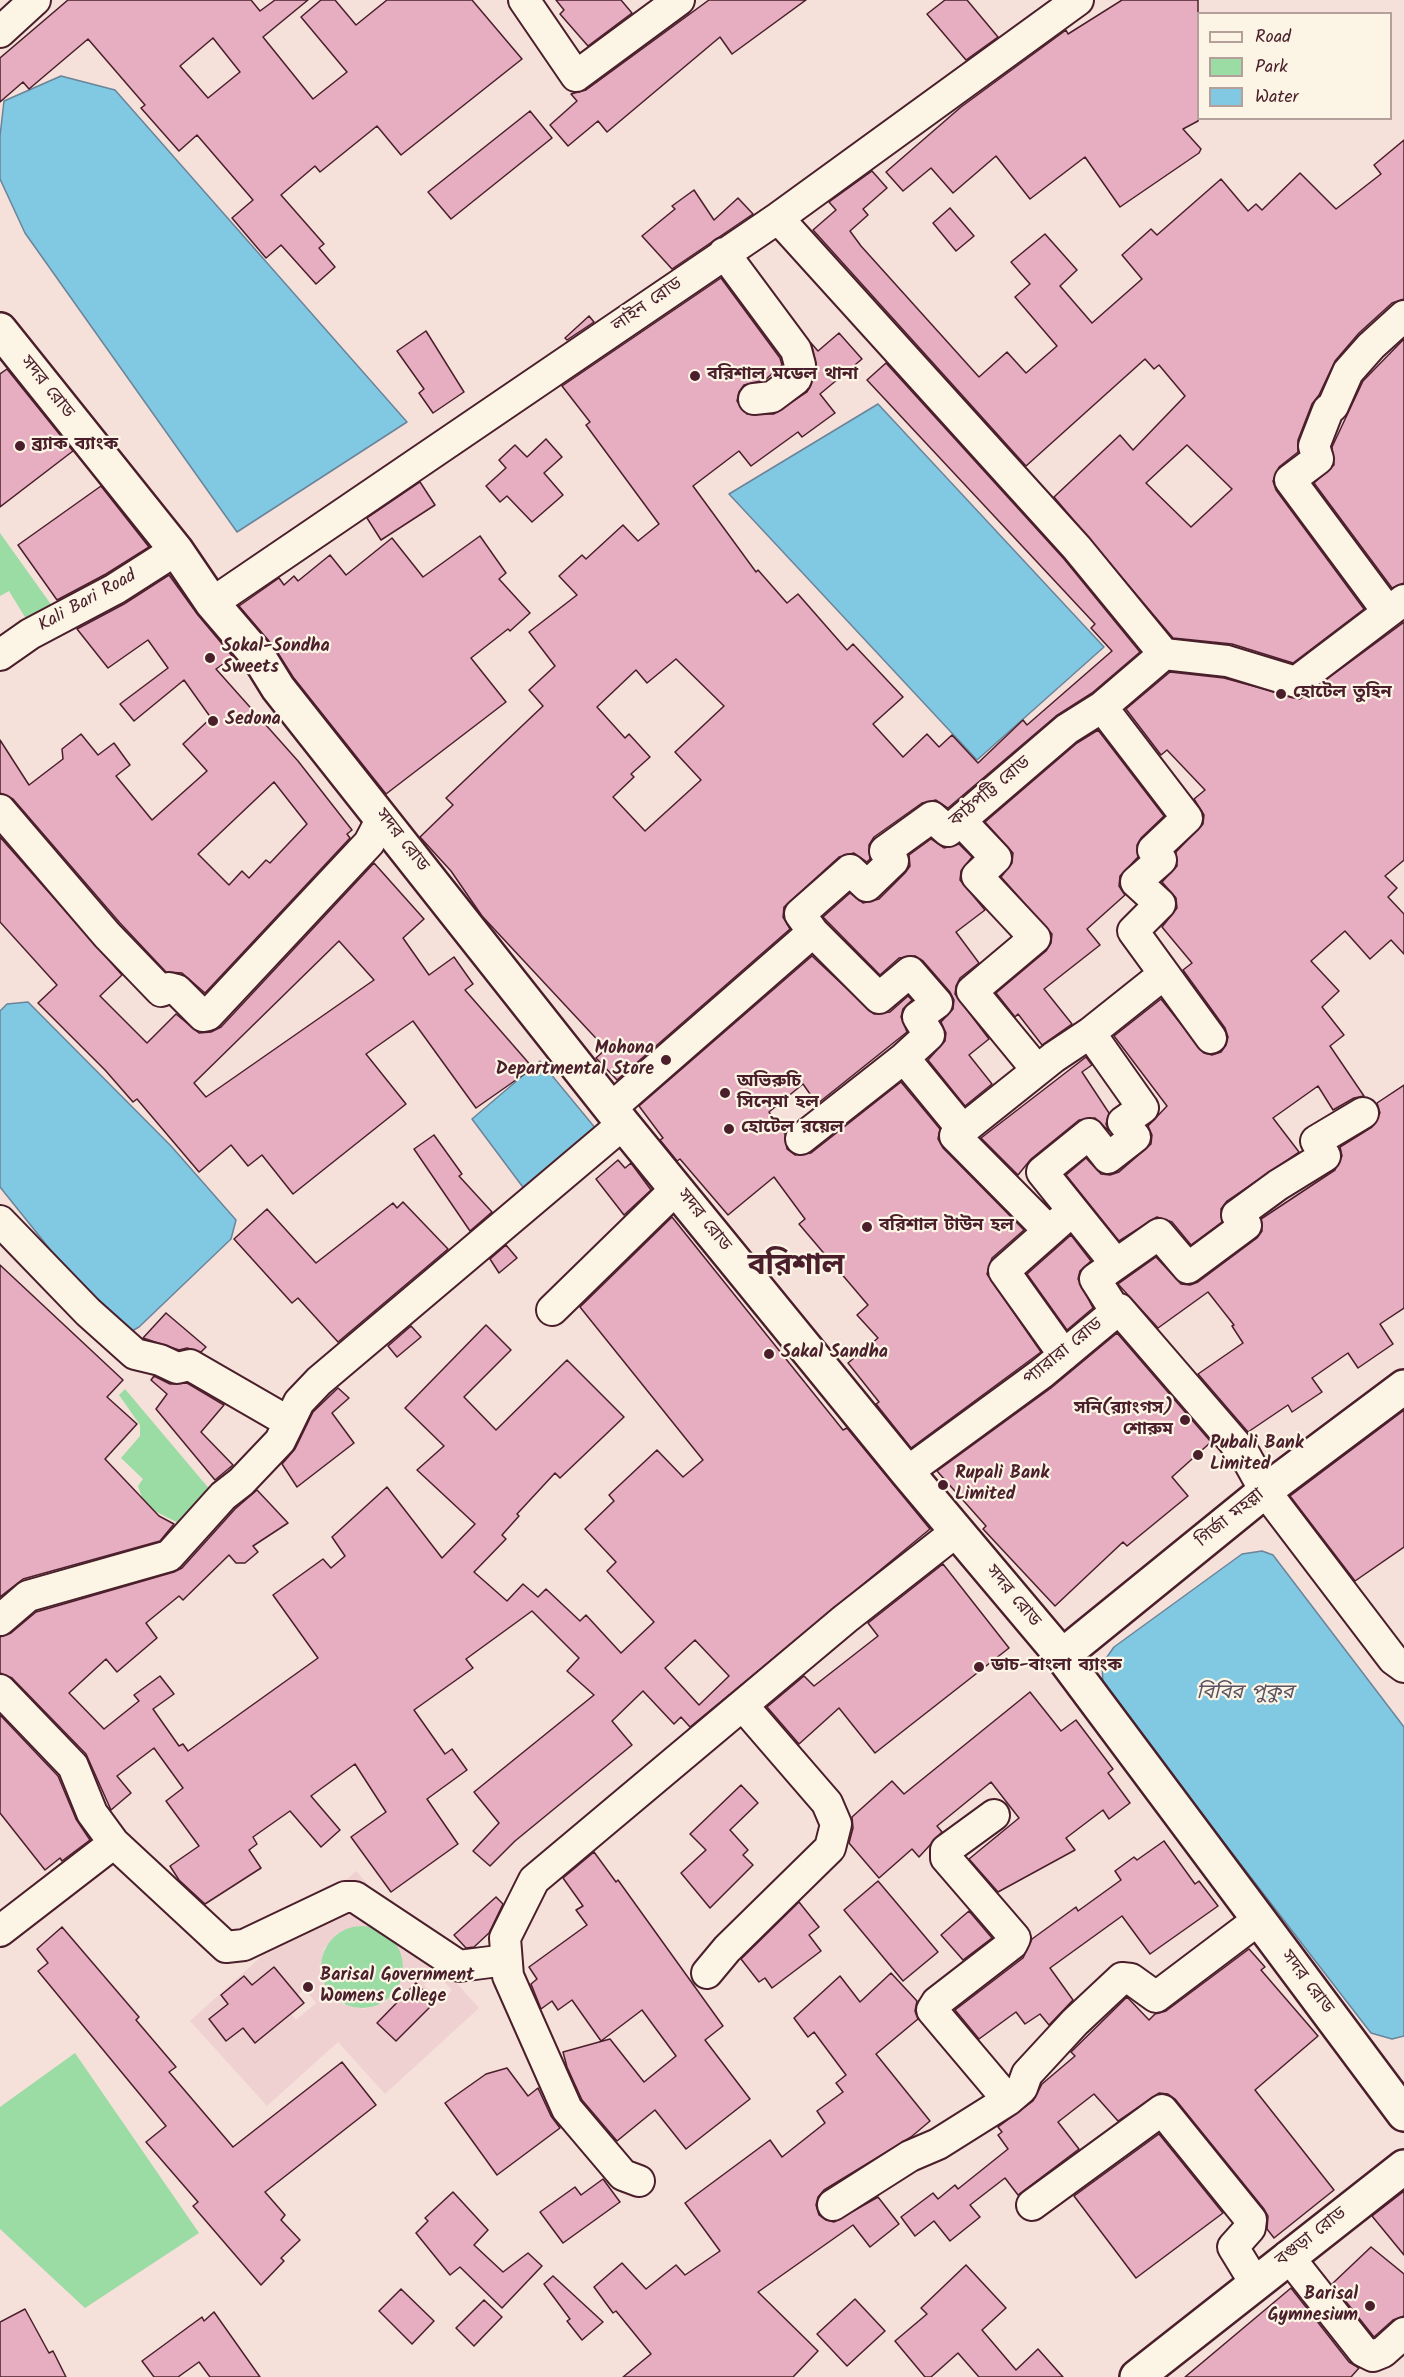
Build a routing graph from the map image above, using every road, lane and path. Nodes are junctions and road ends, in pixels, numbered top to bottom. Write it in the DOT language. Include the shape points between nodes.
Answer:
graph roads {
  1 [pos="35,0"];
  2 [pos="524,0"];
  3 [pos="679,0"];
  4 [pos="1078,0"];
  5 [pos="0,32"];
  6 [pos="778,218"];
  7 [pos="724,253"];
  8 [pos="1404,316"];
  9 [pos="0,330"];
  10 [pos="754,399"];
  11 [pos="176,550"];
  12 [pos="213,603"];
  13 [pos="1396,606"];
  14 [pos="1164,654"];
  15 [pos="0,656"];
  16 [pos="1102,706"];
  17 [pos="0,810"];
  18 [pos="382,818"];
  19 [pos="961,820"];
  20 [pos="813,932"];
  21 [pos="1164,974"];
  22 [pos="1090,1033"];
  23 [pos="1211,1038"];
  24 [pos="904,1058"];
  25 [pos="1037,1070"];
  26 [pos="1363,1113"];
  27 [pos="616,1117"];
  28 [pos="963,1130"];
  29 [pos="801,1139"];
  30 [pos="676,1189"];
  31 [pos="1073,1210"];
  32 [pos="0,1221"];
  33 [pos="1049,1232"];
  34 [pos="1116,1264"];
  35 [pos="552,1310"];
  36 [pos="1116,1311"];
  37 [pos="1064,1355"];
  38 [pos="1404,1387"];
  39 [pos="287,1421"];
  40 [pos="907,1472"];
  41 [pos="1265,1491"];
  42 [pos="957,1531"];
  43 [pos="0,1620"];
  44 [pos="1062,1656"];
  45 [pos="1404,1667"];
  46 [pos="0,1690"];
  47 [pos="744,1707"];
  48 [pos="994,1815"];
  49 [pos="114,1843"];
  50 [pos="1258,1920"];
  51 [pos="0,1931"];
  52 [pos="507,1960"];
  53 [pos="707,1973"];
  54 [pos="1399,2097"];
  55 [pos="1008,2100"];
  56 [pos="1404,2167"];
  57 [pos="639,2181"];
  58 [pos="833,2205"];
  59 [pos="1032,2205"];
  60 [pos="1288,2256"];
  61 [pos="1255,2283"];
  62 [pos="1404,2332"];
  63 [pos="1137,2377"];
  1 -- 5 [label="street"];
  2 -- 3 [label="street" via="576,76"];
  4 -- 6 [label="street, লাইন রোড"];
  6 -- 7 [label="street, লাইন রোড"];
  6 -- 14 [label="street" via="1077,548"];
  7 -- 10 [label="street" via="796,350 800,365 796,379 772,397"];
  7 -- 12 [label="street, লাইন রোড"];
  8 -- 13 [label="street" via="1348,372 1314,446 1318,459 1290,480"];
  9 -- 11 [label="main road, সদর রোড"];
  11 -- 12 [label="main road, সদর রোড"];
  11 -- 15 [label="street, Kali Bari Road" via="115,589 30,634"];
  12 -- 18 [label="main road, সদর রোড"];
  13 -- 14 [label="street" via="1296,682 1227,662"];
  14 -- 16 [label="street, কাঠপট্টি রোড"];
  16 -- 19 [label="street, কাঠপট্টি রোড" via="1067,729"];
  16 -- 21 [label="street" via="1187,818 1153,850 1161,860 1136,882 1160,904 1133,931"];
  17 -- 18 [label="street" via="107,936 161,991 177,990 203,1016 369,843"];
  18 -- 27 [label="main road, সদর রোড"];
  19 -- 20 [label="street, কাঠপট্টি রোড" via="948,831 932,817 885,851 893,861 867,886 850,870 800,914"];
  19 -- 25 [label="street" via="996,858 977,876 1035,938 972,990"];
  20 -- 24 [label="street" via="879,998 910,972 936,1004 918,1017 929,1035"];
  20 -- 27 [label="street"];
  21 -- 22 [label="street"];
  21 -- 23 [label="street"];
  22 -- 25 [label="street"];
  22 -- 31 [label="street" via="1143,1108 1123,1122 1135,1137 1108,1158 1089,1134 1042,1172"];
  24 -- 28 [label="street"];
  24 -- 29 [label="street"];
  25 -- 28 [label="street"];
  26 -- 34 [label="street" via="1316,1141 1325,1156 1237,1215 1246,1225 1188,1268 1160,1234"];
  27 -- 30 [label="main road, সদর রোড"];
  27 -- 39 [label="street" via="319,1381"];
  28 -- 33 [label="street" via="956,1136"];
  30 -- 35 [label="street"];
  30 -- 40 [label="main road, সদর রোড"];
  31 -- 33 [label="street"];
  31 -- 34 [label="street"];
  32 -- 39 [label="street" via="88,1312 135,1354 177,1368 190,1365"];
  33 -- 37 [label="street" via="1004,1271"];
  34 -- 36 [label="street" via="1095,1279"];
  36 -- 37 [label="street, প্যারারা রোড"];
  36 -- 41 [label="street, প্যারারা রোড" via="1119,1309 1245,1455"];
  37 -- 40 [label="street, প্যারারা রোড"];
  38 -- 41 [label="main road, গির্জা মহল্লা"];
  39 -- 43 [label="street" via="280,1441 169,1556 28,1596"];
  40 -- 42 [label="main road, সদর রোড"];
  41 -- 44 [label="main road, গির্জা মহল্লা"];
  41 -- 45 [label="street, প্যারারা রোড" via="1393,1659"];
  42 -- 44 [label="main road, সদর রোড"];
  42 -- 47 [label="street" via="845,1619"];
  44 -- 50 [label="main road, সদর রোড"];
  46 -- 49 [label="street" via="73,1766 92,1813"];
  47 -- 52 [label="street" via="534,1880 505,1938"];
  47 -- 53 [label="street" via="826,1803 836,1824 830,1848"];
  48 -- 55 [label="street" via="946,1850 946,1858 1016,1938 932,2010"];
  49 -- 51 [label="street"];
  49 -- 52 [label="street" via="225,1947 244,1945 345,1897 355,1897 459,1966"];
  50 -- 54 [label="main road, সদর রোড"];
  50 -- 55 [label="street" via="1156,1997 1131,1979 1122,1978 1075,2022"];
  52 -- 57 [label="street" via="508,1976 567,2109 623,2175"];
  55 -- 58 [label="street"];
  56 -- 60 [label="main road, বগুড়া রোড"];
  59 -- 61 [label="street" via="1162,2110 1251,2220 1251,2228 1233,2247"];
  60 -- 61 [label="main road, বগুড়া রোড"];
  60 -- 62 [label="street" via="1364,2351 1373,2356 1383,2352"];
  61 -- 63 [label="main road, বগুড়া রোড"];
}
